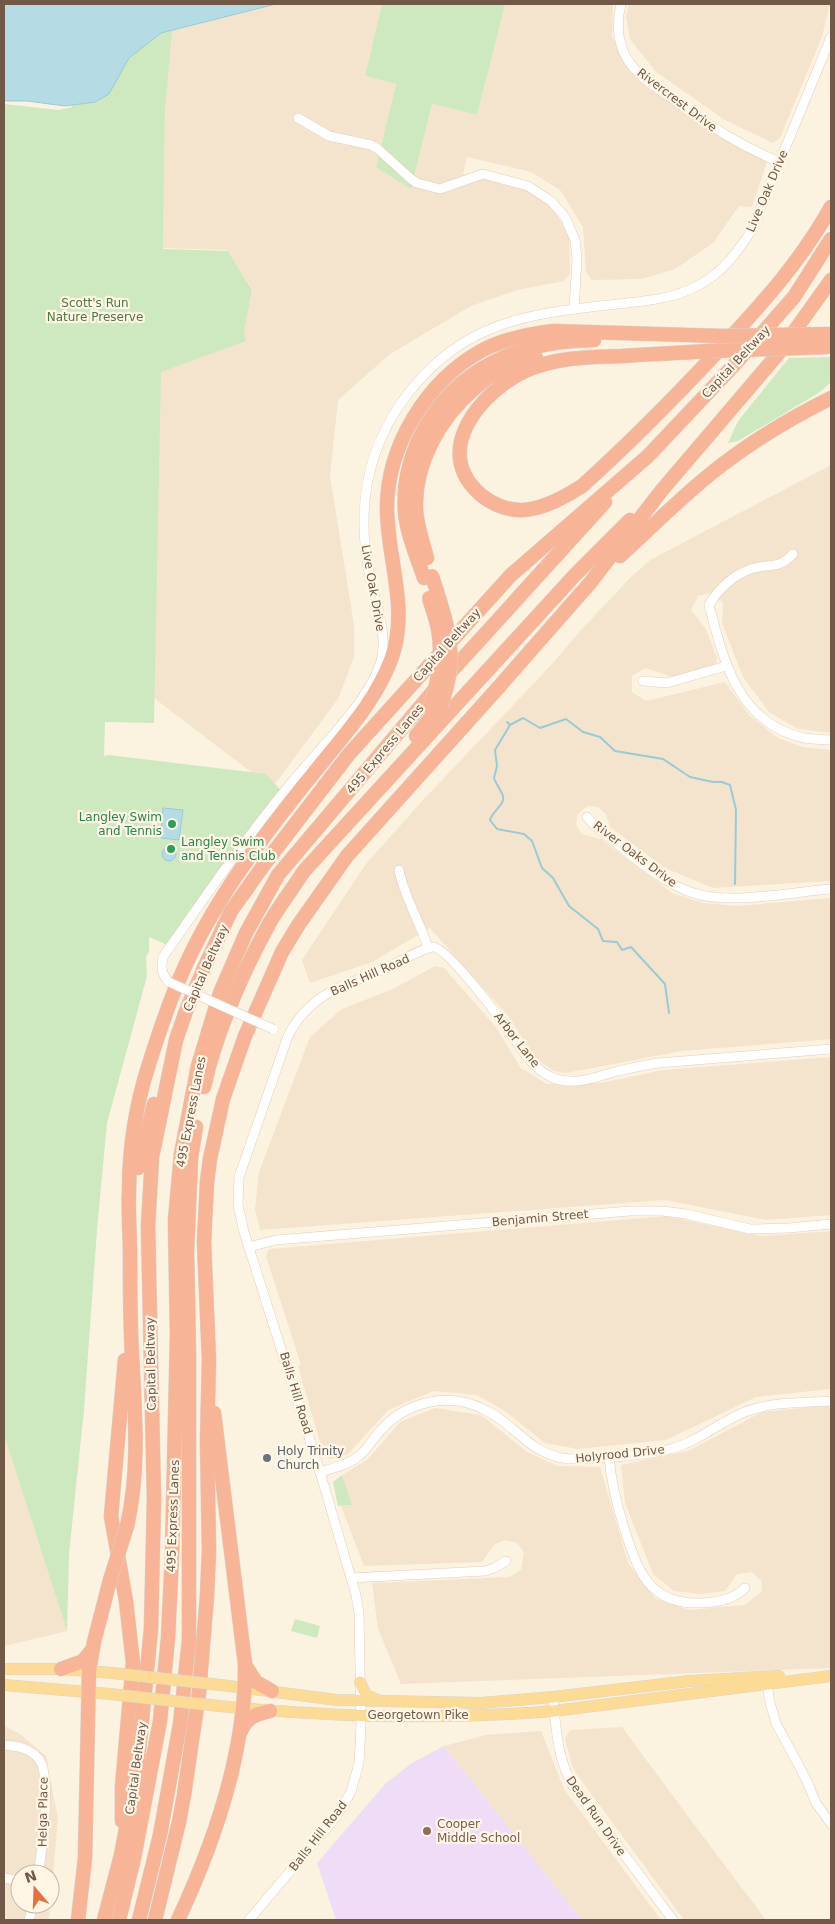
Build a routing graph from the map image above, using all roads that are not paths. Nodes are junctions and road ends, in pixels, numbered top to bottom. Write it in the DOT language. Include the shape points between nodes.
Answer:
graph roads {
  1 [pos="621,4"];
  2 [pos="831,37"];
  3 [pos="298,118"];
  4 [pos="780,162"];
  5 [pos="831,207"];
  6 [pos="831,239"];
  7 [pos="831,280"];
  8 [pos="574,309"];
  9 [pos="722,336"];
  10 [pos="830,343"];
  11 [pos="709,351"];
  12 [pos="831,398"];
  13 [pos="648,456"];
  14 [pos="662,490"];
  15 [pos="794,554"];
  16 [pos="428,577"];
  17 [pos="590,583"];
  18 [pos="726,666"];
  19 [pos="643,681"];
  20 [pos="436,688"];
  21 [pos="435,706"];
  22 [pos="831,740"];
  23 [pos="587,818"];
  24 [pos="399,870"];
  25 [pos="304,871"];
  26 [pos="278,875"];
  27 [pos="831,889"];
  28 [pos="428,948"];
  29 [pos="288,1036"];
  30 [pos="176,1040"];
  31 [pos="831,1049"];
  32 [pos="831,1224"];
  33 [pos="249,1247"];
  34 [pos="130,1254"];
  35 [pos="129,1312"];
  36 [pos="209,1360"];
  37 [pos="831,1401"];
  38 [pos="609,1456"];
  39 [pos="320,1472"];
  40 [pos="506,1561"];
  41 [pos="351,1578"];
  42 [pos="745,1588"];
  43 [pos="93,1649"];
  44 [pos="245,1664"];
  45 [pos="4,1669"];
  46 [pos="62,1669"];
  47 [pos="89,1671"];
  48 [pos="831,1676"];
  49 [pos="360,1682"];
  50 [pos="767,1684"];
  51 [pos="4,1685"];
  52 [pos="245,1687"];
  53 [pos="272,1691"];
  54 [pos="89,1692"];
  55 [pos="553,1697"];
  56 [pos="360,1701"];
  57 [pos="387,1702"];
  58 [pos="242,1708"];
  59 [pos="270,1711"];
  60 [pos="554,1711"];
  61 [pos="361,1714"];
  62 [pos="238,1739"];
  63 [pos="4,1745"];
  64 [pos="831,1824"];
  65 [pos="121,1855"];
  66 [pos="40,1864"];
  67 [pos="78,1920"];
  68 [pos="104,1920"];
  69 [pos="118,1920"];
  70 [pos="139,1920"];
  71 [pos="154,1920"];
  72 [pos="178,1920"];
  73 [pos="249,1920"];
  74 [pos="672,1920"];
  1 -- 4 [label="street, Rivercrest Drive" via="620,40 636,71 716,130"];
  2 -- 4 [label="street, Live Oak Drive"];
  3 -- 8 [label="street" via="329,136 378,148 416,183 440,189 483,174 528,186 544,195 565,217 575,240"];
  4 -- 8 [label="street, Live Oak Drive" via="756,221 742,245 710,278 667,297"];
  5 -- 11 [label="highway" via="804,252 750,317 660,413 582,486 545,505 523,510 505,508 488,501 467,478 460,454 466,424 492,392 526,371 563,359"];
  6 -- 13 [label="highway, Capital Beltway" via="794,296 765,331"];
  7 -- 14 [label="highway, Capital Beltway" via="778,354"];
  8 -- 29 [label="street, Live Oak Drive, bridge" via="527,316 474,337 435,364 396,410 373,461 365,495 365,551 383,646 376,673 364,694 235,856 163,957 161,968 169,982"];
  9 -- 10 [label="highway, bridge"];
  9 -- 16 [label="highway" via="552,342 495,360 466,379 429,419 408,469 405,513"];
  9 -- 34 [label="highway" via="585,331 531,333 479,352 436,388 416,414 399,445 388,489 388,519 398,602 398,631 392,655 384,678 361,714 226,889 179,980 148,1068 136,1118 128,1190"];
  10 -- 11 [label="highway, bridge"];
  11 -- 16 [label="highway" via="564,353 531,359 488,378 460,401 438,430 424,460 416,510"];
  12 -- 17 [label="highway" via="759,438 723,464"];
  13 -- 20 [label="highway, 495 Express Lanes"];
  13 -- 30 [label="highway, Capital Beltway" via="510,575 349,754 231,911 200,976"];
  14 -- 17 [label="highway, Capital Beltway"];
  14 -- 25 [label="highway, 495 Express Lanes" via="574,576"];
  15 -- 18 [label="street" via="776,566 742,572 715,594 709,605"];
  16 -- 20 [label="highway, bridge" via="440,646"];
  16 -- 21 [label="highway, bridge" via="451,645 448,688"];
  17 -- 36 [label="highway, Capital Beltway" via="347,856 298,924 270,976 230,1075 210,1159 204,1207"];
  18 -- 19 [label="street" via="666,683"];
  18 -- 22 [label="street" via="750,707 769,723 806,738"];
  20 -- 21 [label="highway, bridge"];
  20 -- 26 [label="highway, 495 Express Lanes"];
  21 -- 25 [label="highway" via="415,738 345,816"];
  21 -- 26 [label="highway"];
  23 -- 27 [label="street, River Oaks Drive" via="671,883 699,895 721,898"];
  24 -- 28 [label="street"];
  25 -- 70 [label="highway, 495 Express Lanes" via="270,922 221,1030 207,1070 191,1158 187,1252 188,1640 180,1724 164,1816"];
  26 -- 69 [label="highway, 495 Express Lanes" via="246,933 220,993 198,1066 181,1154 175,1220 177,1335 168,1638 160,1721 134,1858"];
  28 -- 29 [label="street, Balls Hill Road" via="379,973 331,991 307,1008"];
  28 -- 31 [label="street, Arbor Lane" via="435,947 448,956 528,1058 542,1072 554,1078 582,1081 658,1063"];
  29 -- 33 [label="street, Balls Hill Road" via="239,1177 238,1205"];
  30 -- 34 [label="highway" via="158,1089 138,1164"];
  30 -- 65 [label="highway, Capital Beltway" via="155,1140 149,1194 154,1499 152,1594 138,1762"];
  32 -- 33 [label="street, Benjamin Street" via="750,1229 686,1214 630,1211 276,1240"];
  33 -- 39 [label="street, Balls Hill Road"];
  34 -- 35 [label="highway"];
  35 -- 43 [label="highway, bridge" via="135,1407 131,1510"];
  35 -- 65 [label="highway" via="112,1516 133,1664 122,1787"];
  36 -- 44 [label="highway"];
  36 -- 71 [label="highway, Capital Beltway" via="209,1550 199,1693 180,1822"];
  37 -- 38 [label="street, Holyrood Drive" via="787,1402 758,1407 682,1445 654,1452"];
  38 -- 39 [label="street, Holyrood Drive" via="568,1459 546,1454 491,1412 469,1403 445,1400 421,1404 399,1414 358,1457"];
  38 -- 42 [label="street" via="619,1512 635,1563 647,1582 666,1597 698,1603 727,1599"];
  39 -- 41 [label="street, Balls Hill Road"];
  40 -- 41 [label="street" via="485,1571"];
  41 -- 49 [label="street, Balls Hill Road" via="359,1613"];
  43 -- 46 [label="highway" via="83,1661"];
  43 -- 47 [label="highway"];
  44 -- 52 [label="highway"];
  44 -- 53 [label="highway" via="256,1682"];
  45 -- 46 [label="main road, Georgetown Pike"];
  46 -- 47 [label="main road, Georgetown Pike"];
  47 -- 52 [label="main road, Georgetown Pike, bridge"];
  47 -- 54 [label="highway"];
  48 -- 50 [label="main road, Georgetown Pike"];
  48 -- 55 [label="main road, Georgetown Pike" via="758,1676 690,1681"];
  49 -- 56 [label="street, Balls Hill Road"];
  49 -- 57 [label="main road" via="366,1695"];
  50 -- 60 [label="main road, Georgetown Pike"];
  50 -- 64 [label="street" via="776,1723 816,1803"];
  51 -- 54 [label="main road, Georgetown Pike"];
  52 -- 53 [label="main road, Georgetown Pike"];
  52 -- 58 [label="highway"];
  53 -- 56 [label="main road, Georgetown Pike"];
  54 -- 58 [label="main road, Georgetown Pike, bridge"];
  54 -- 67 [label="highway" via="85,1858"];
  55 -- 57 [label="main road, Georgetown Pike" via="481,1703"];
  55 -- 60 [label="street, Dead Run Drive"];
  56 -- 57 [label="main road, Georgetown Pike"];
  56 -- 61 [label="street, Balls Hill Road"];
  58 -- 59 [label="main road, Georgetown Pike"];
  58 -- 62 [label="highway"];
  59 -- 61 [label="main road, Georgetown Pike"];
  59 -- 62 [label="highway" via="251,1717"];
  60 -- 61 [label="main road, Georgetown Pike" via="508,1715"];
  60 -- 74 [label="street, Dead Run Drive" via="559,1748 573,1786"];
  61 -- 73 [label="street, Balls Hill Road" via="359,1763 345,1803"];
  62 -- 72 [label="highway" via="212,1838"];
  63 -- 66 [label="street, Helga Place" via="27,1750 43,1766 44,1826"];
  65 -- 68 [label="highway, Capital Beltway"];
}
